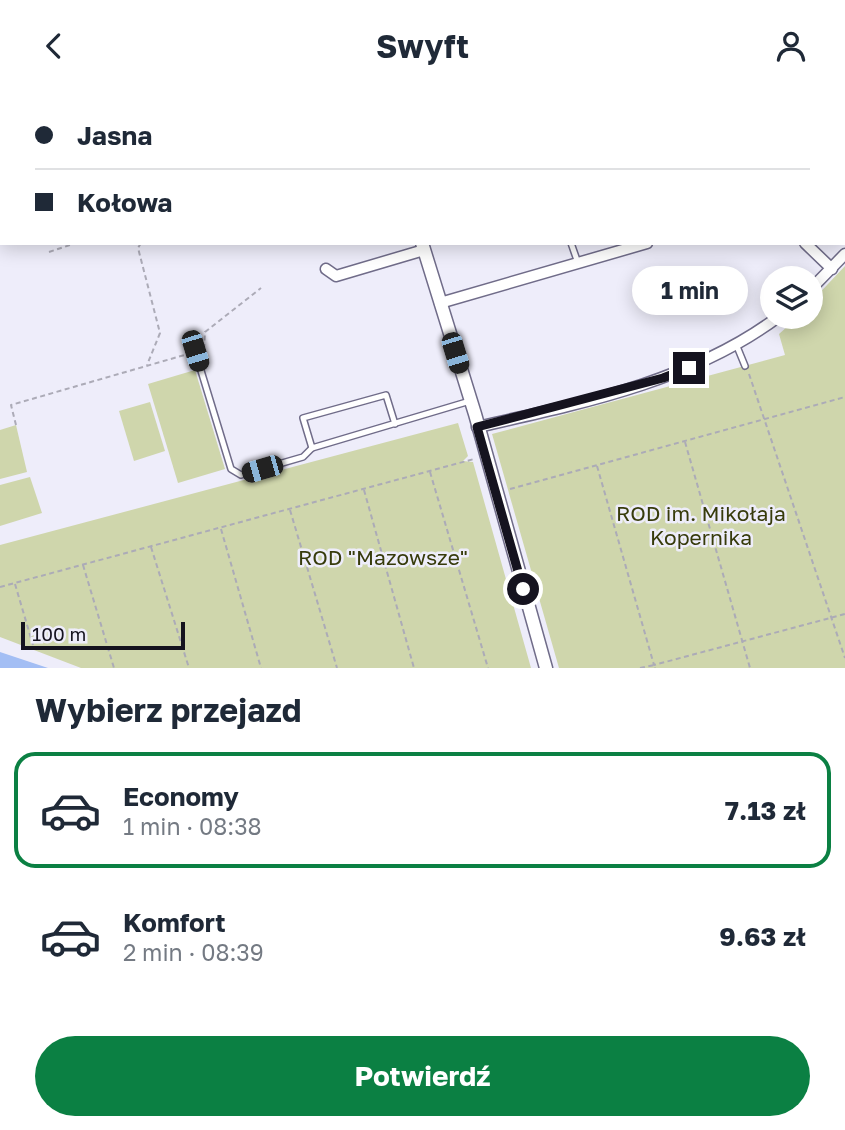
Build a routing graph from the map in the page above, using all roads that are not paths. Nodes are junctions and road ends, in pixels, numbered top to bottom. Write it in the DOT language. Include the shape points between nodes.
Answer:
graph roads {
  1 [pos="572,245"];
  2 [pos="641,245"];
  3 [pos="807,245"];
  4 [pos="423,247"];
  5 [pos="845,254"];
  6 [pos="578,265"];
  7 [pos="326,269"];
  8 [pos="832,269"];
  9 [pos="823,278"];
  10 [pos="440,303"];
  11 [pos="760,329"];
  12 [pos="736,344"];
  13 [pos="195,351"];
  14 [pos="745,366"];
  15 [pos="470,401"];
  16 [pos="395,423"];
  17 [pos="477,427"];
  18 [pos="312,448"];
  19 [pos="546,668"];
  1 -- 6 [label="lane"];
  2 -- 6 [label="street"];
  3 -- 8 [label="street"];
  4 -- 7 [label="street" via="336,276"];
  4 -- 10 [label="street"];
  5 -- 8 [label="street"];
  6 -- 10 [label="street"];
  8 -- 9 [label="street"];
  10 -- 15 [label="street"];
  11 -- 12 [label="street"];
  12 -- 14 [label="lane"];
  12 -- 17 [label="street" via="663,378"];
  13 -- 18 [label="lane" via="231,469 241,475 303,457"];
  15 -- 16 [label="lane"];
  15 -- 17 [label="street"];
  16 -- 18 [label="lane"];
  16 -- 18 [label="lane" via="386,395 303,418"];
  17 -- 19 [label="street"];
}
